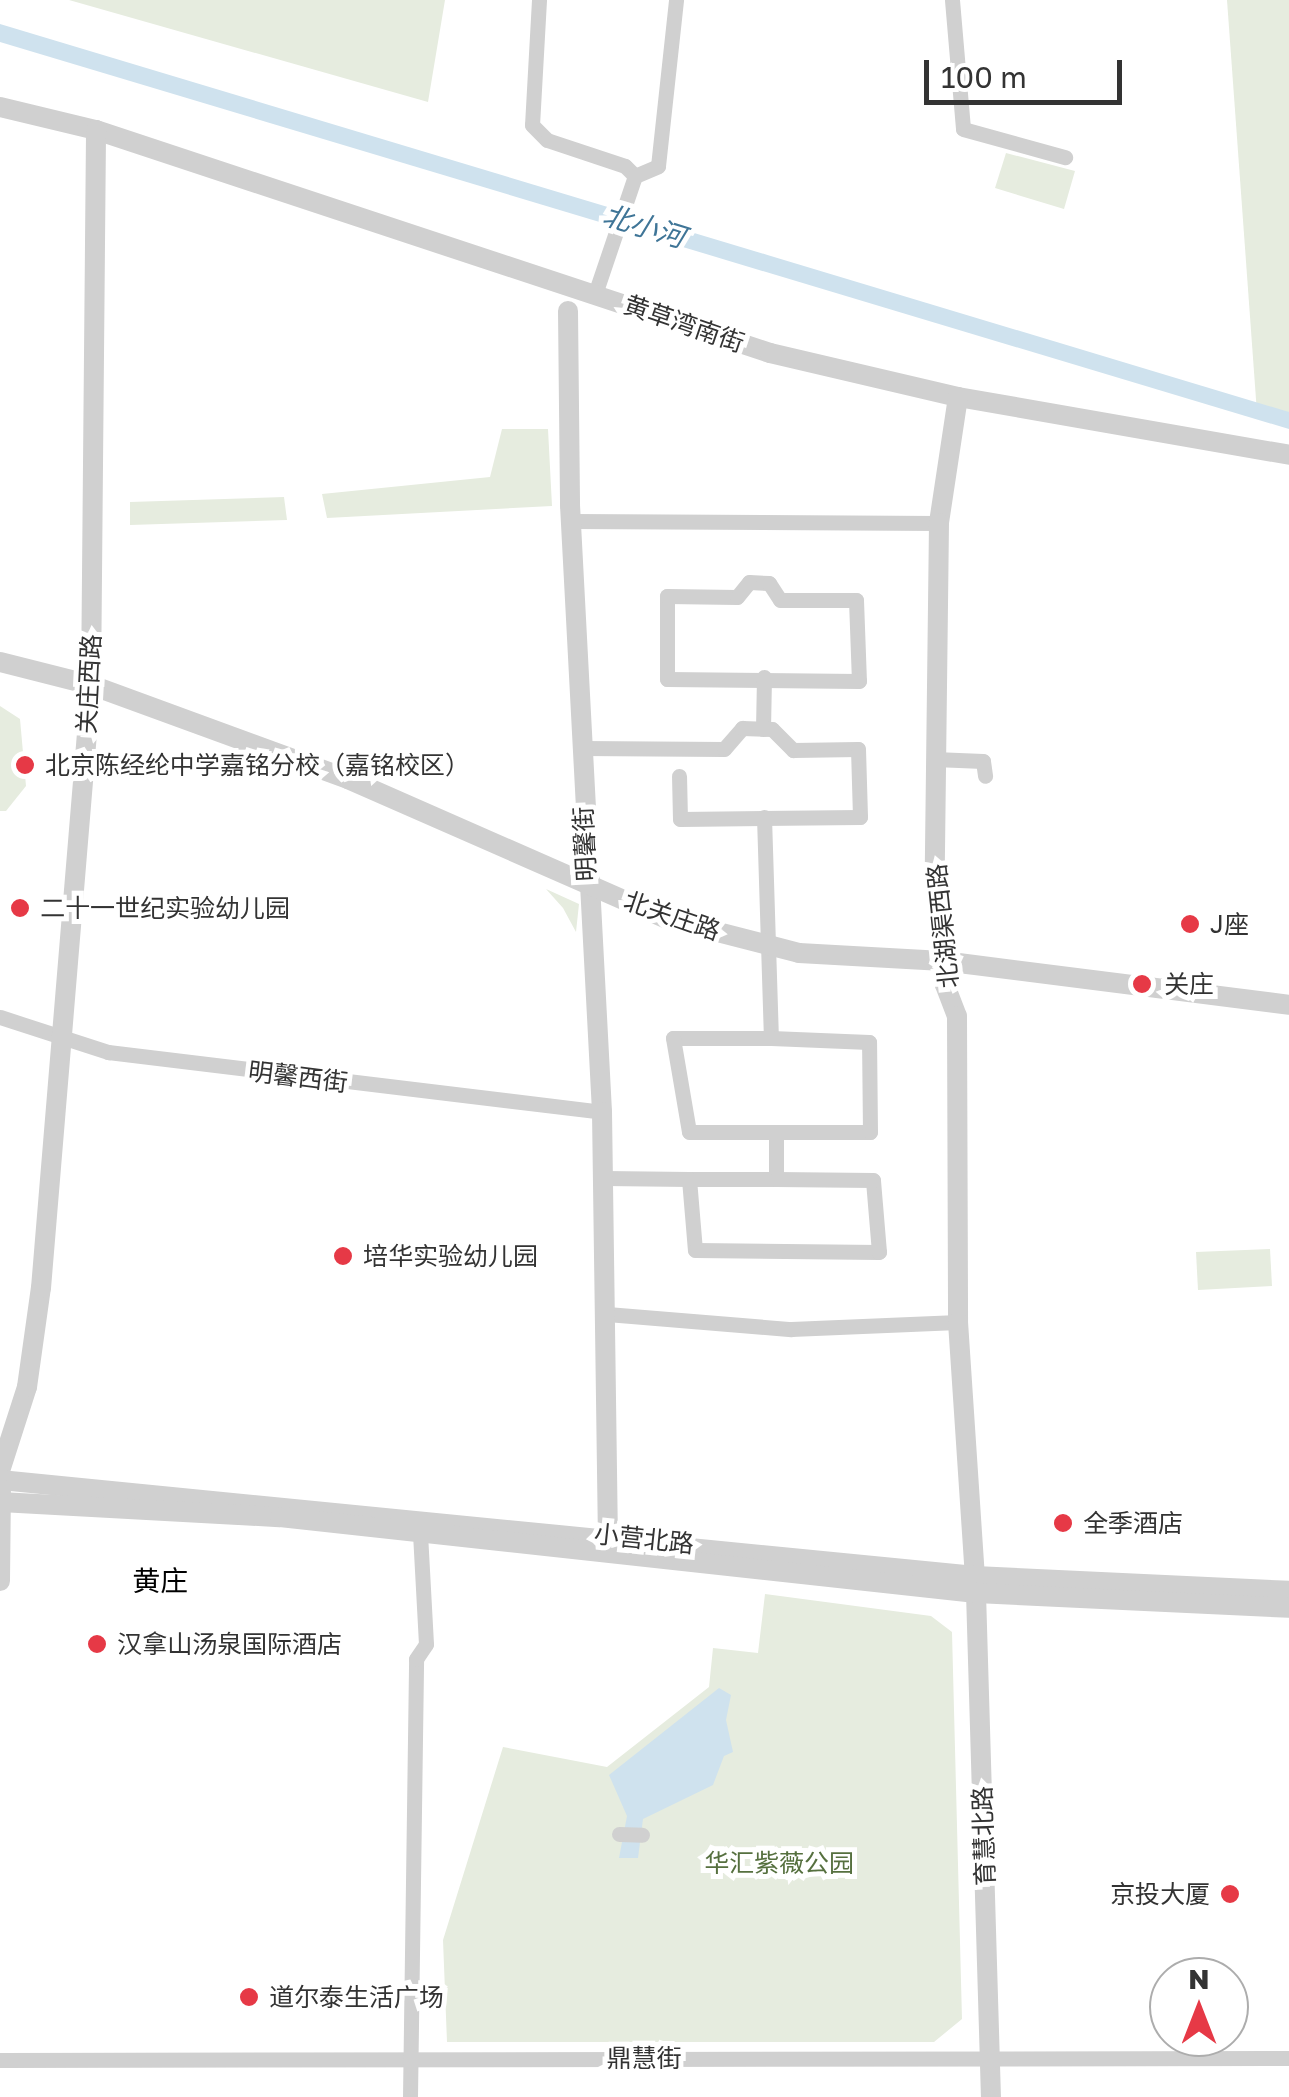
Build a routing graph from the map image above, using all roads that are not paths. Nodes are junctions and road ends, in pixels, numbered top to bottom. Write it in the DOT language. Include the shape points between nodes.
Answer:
graph roads {
  1 [pos="539,0"];
  2 [pos="676,0"];
  3 [pos="952,0"];
  4 [pos="0,108"];
  5 [pos="96,130"];
  6 [pos="1065,157"];
  7 [pos="635,176"];
  8 [pos="595,294"];
  9 [pos="568,311"];
  10 [pos="958,397"];
  11 [pos="1289,454"];
  12 [pos="572,521"];
  13 [pos="940,523"];
  14 [pos="0,662"];
  15 [pos="764,678"];
  16 [pos="91,685"];
  17 [pos="764,729"];
  18 [pos="581,748"];
  19 [pos="934,760"];
  20 [pos="679,776"];
  21 [pos="985,776"];
  22 [pos="764,816"];
  23 [pos="587,884"];
  24 [pos="765,945"];
  25 [pos="943,961"];
  26 [pos="1289,1005"];
  27 [pos="0,1017"];
  28 [pos="771,1038"];
  29 [pos="62,1042"];
  30 [pos="602,1112"];
  31 [pos="776,1132"];
  32 [pos="604,1178"];
  33 [pos="689,1179"];
  34 [pos="776,1179"];
  35 [pos="607,1314"];
  36 [pos="958,1322"];
  37 [pos="0,1471"];
  38 [pos="1,1493"];
  39 [pos="420,1533"];
  40 [pos="608,1535"];
  41 [pos="0,1581"];
  42 [pos="975,1584"];
  43 [pos="1289,1591"];
  44 [pos="1289,1608"];
  45 [pos="620,1834"];
  46 [pos="642,1835"];
  47 [pos="992,2056"];
  48 [pos="1289,2058"];
  49 [pos="0,2060"];
  50 [pos="411,2060"];
  51 [pos="410,2097"];
  52 [pos="991,2097"];
  1 -- 7 [label="street" via="532,125 547,140 625,166"];
  2 -- 7 [label="street" via="658,166"];
  3 -- 6 [label="street" via="963,128"];
  4 -- 5 [label="street, 黄草湾南街"];
  5 -- 8 [label="street, 黄草湾南街"];
  5 -- 16 [label="street, 关庄西路"];
  7 -- 8 [label="street"];
  8 -- 10 [label="street, 黄草湾南街" via="770,353"];
  9 -- 12 [label="street, 明馨街"];
  10 -- 11 [label="street, 黄草湾南街"];
  10 -- 13 [label="street, 北湖渠西路"];
  12 -- 13 [label="street"];
  12 -- 18 [label="street, 明馨街"];
  13 -- 19 [label="street, 北湖渠西路"];
  14 -- 16 [label="street, 北关庄路"];
  15 -- 15 [label="street" via="859,680 856,600 780,600 770,583 750,582 737,597 667,596 667,679"];
  15 -- 17 [label="street"];
  16 -- 23 [label="street, 北关庄路" via="348,779"];
  16 -- 29 [label="street, 关庄西路"];
  17 -- 18 [label="street" via="742,728 724,749"];
  17 -- 22 [label="street" via="794,750 858,749 860,818"];
  18 -- 23 [label="street, 明馨街"];
  19 -- 21 [label="street" via="983,760"];
  19 -- 25 [label="street, 北湖渠西路"];
  20 -- 22 [label="street" via="680,820"];
  22 -- 24 [label="street"];
  23 -- 24 [label="street, 北关庄路" via="666,919"];
  23 -- 30 [label="street, 明馨街"];
  24 -- 25 [label="street, 北关庄路" via="798,953"];
  24 -- 28 [label="street"];
  25 -- 26 [label="street, 北关庄路"];
  25 -- 36 [label="street, 北湖渠西路" via="958,1016"];
  27 -- 29 [label="street, 明馨西街"];
  28 -- 31 [label="street" via="673,1038 689,1132"];
  28 -- 31 [label="street" via="868,1042 870,1132"];
  29 -- 30 [label="street, 明馨西街"];
  29 -- 37 [label="street, 关庄西路" via="27,1386"];
  30 -- 32 [label="street, 明馨街"];
  31 -- 34 [label="street"];
  32 -- 33 [label="street"];
  32 -- 35 [label="street, 明馨街"];
  33 -- 34 [label="street"];
  33 -- 34 [label="street" via="695,1250 879,1252 873,1180"];
  35 -- 36 [label="street" via="790,1328"];
  35 -- 40 [label="street, 明馨街"];
  36 -- 42 [label="street, 北湖渠西路"];
  38 -- 39 [label="street, 小营北路"];
  38 -- 40 [label="street, 小营北路"];
  38 -- 41 [label="street"];
  39 -- 42 [label="street, 小营北路"];
  39 -- 50 [label="street" via="426,1644 416,1659"];
  40 -- 42 [label="street, 小营北路"];
  42 -- 43 [label="street, 小营北路"];
  42 -- 44 [label="street, 小营北路"];
  42 -- 47 [label="street, 育慧北路"];
  45 -- 46 [label="street"];
  47 -- 48 [label="street, 鼎慧街"];
  47 -- 50 [label="street, 鼎慧街"];
  47 -- 52 [label="street, 育慧北路"];
  49 -- 50 [label="street, 鼎慧街"];
  50 -- 51 [label="street"];
}
